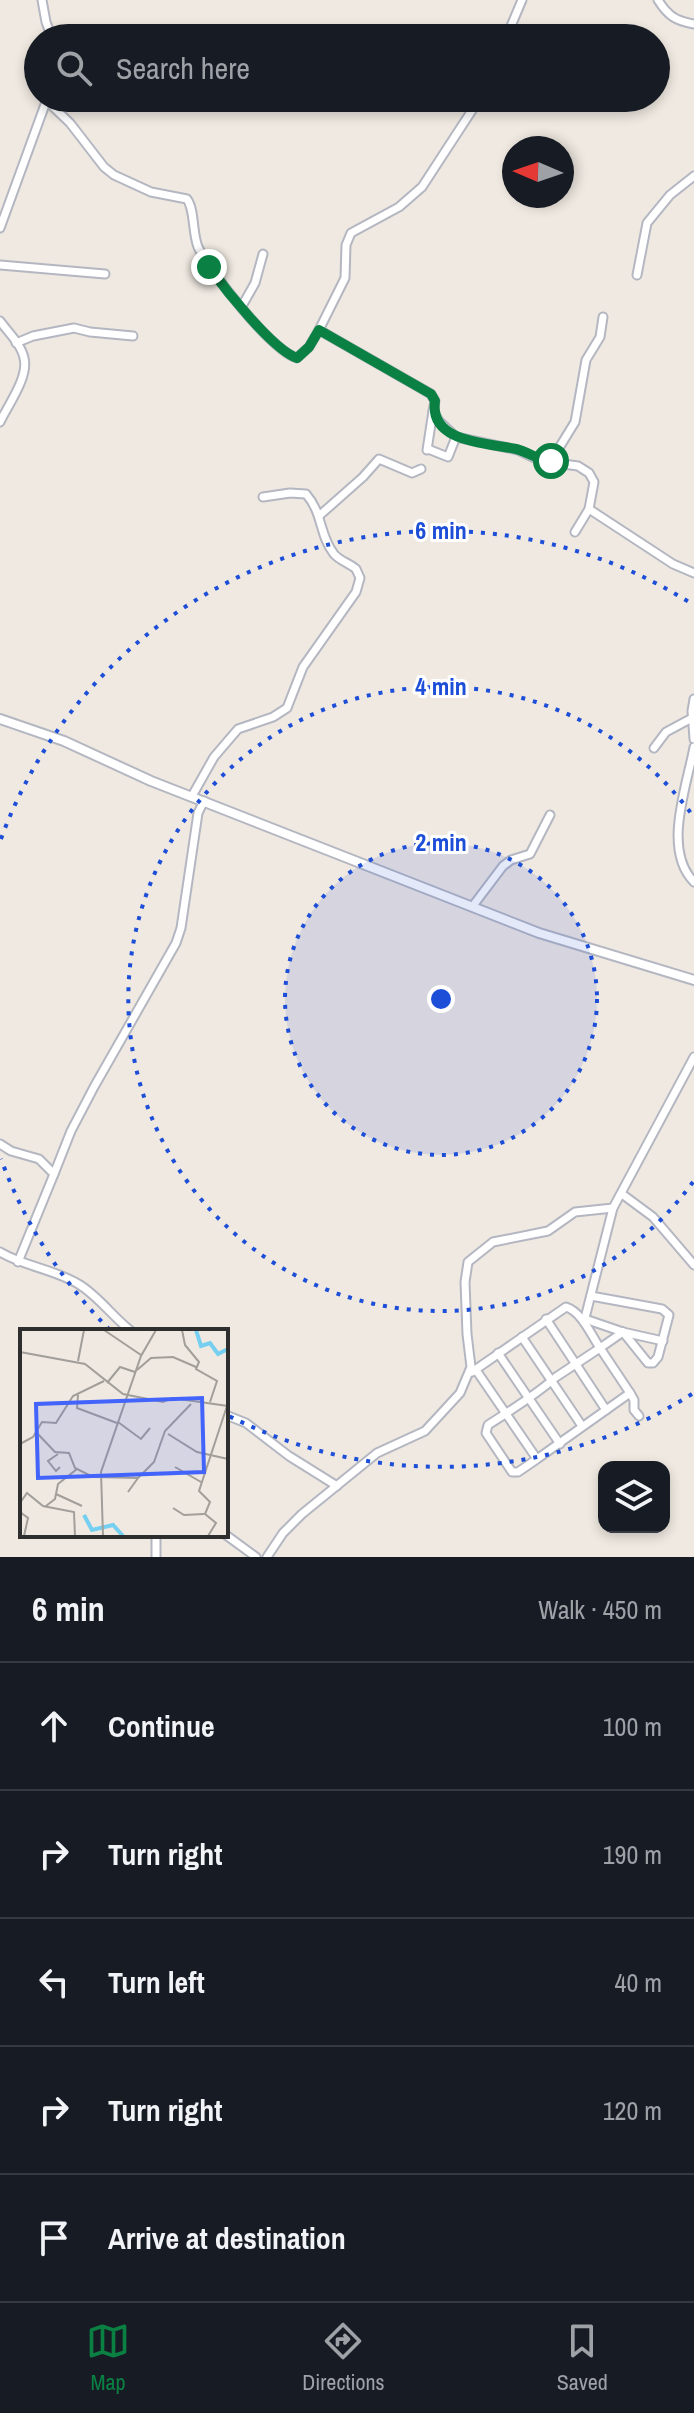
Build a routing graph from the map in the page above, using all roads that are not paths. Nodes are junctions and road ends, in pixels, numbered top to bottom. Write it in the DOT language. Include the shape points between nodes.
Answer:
graph roads {
  1 [pos="42,0"];
  2 [pos="522,0"];
  3 [pos="658,0"];
  4 [pos="47,24"];
  5 [pos="512,24"];
  6 [pos="694,24"];
  7 [pos="42,112"];
  8 [pos="59,112"];
  9 [pos="471,112"];
  10 [pos="694,176"];
  11 [pos="0,228"];
  12 [pos="263,254"];
  13 [pos="0,265"];
  14 [pos="105,274"];
  15 [pos="637,275"];
  16 [pos="242,306"];
  17 [pos="603,317"];
  18 [pos="0,321"];
  19 [pos="319,330"];
  20 [pos="133,336"];
  21 [pos="16,343"];
  22 [pos="433,411"];
  23 [pos="0,422"];
  24 [pos="456,437"];
  25 [pos="551,461"];
  26 [pos="421,469"];
  27 [pos="263,497"];
  28 [pos="594,513"];
  29 [pos="320,515"];
  30 [pos="575,532"];
  31 [pos="694,573"];
  32 [pos="694,699"];
  33 [pos="692,718"];
  34 [pos="0,719"];
  35 [pos="694,739"];
  36 [pos="694,747"];
  37 [pos="654,748"];
  38 [pos="192,796"];
  39 [pos="204,801"];
  40 [pos="550,815"];
  41 [pos="694,882"];
  42 [pos="472,907"];
  43 [pos="694,980"];
  44 [pos="694,1057"];
  45 [pos="0,1144"];
  46 [pos="54,1174"];
  47 [pos="622,1194"];
  48 [pos="613,1208"];
  49 [pos="0,1252"];
  50 [pos="18,1262"];
  51 [pos="694,1265"];
  52 [pos="591,1296"];
  53 [pos="546,1319"];
  54 [pos="584,1321"];
  55 [pos="128,1329"];
  56 [pos="623,1332"];
  57 [pos="522,1337"];
  58 [pos="663,1341"];
  59 [pos="600,1348"];
  60 [pos="498,1353"];
  61 [pos="575,1365"];
  62 [pos="472,1372"];
  63 [pos="551,1381"];
  64 [pos="630,1393"];
  65 [pos="528,1398"];
  66 [pos="606,1410"];
  67 [pos="504,1414"];
  68 [pos="228,1416"];
  69 [pos="639,1416"];
  70 [pos="582,1426"];
  71 [pos="560,1444"];
  72 [pos="537,1459"];
  73 [pos="337,1486"];
  74 [pos="228,1536"];
  75 [pos="256,1557"];
  76 [pos="267,1557"];
  1 -- 4 [label="street"];
  2 -- 5 [label="street"];
  3 -- 6 [label="street" via="667,14"];
  7 -- 11 [label="street"];
  8 -- 16 [label="street" via="114,175 151,192 187,199 194,235 209,267"];
  9 -- 19 [label="street" via="422,187 399,207 351,233 345,281"];
  10 -- 15 [label="street" via="647,223"];
  12 -- 16 [label="street"];
  13 -- 14 [label="street"];
  16 -- 19 [label="street" via="294,357"];
  17 -- 25 [label="street" via="601,333 586,360 575,422"];
  18 -- 21 [label="street"];
  19 -- 22 [label="street" via="431,394"];
  20 -- 21 [label="street" via="74,328"];
  21 -- 23 [label="street" via="25,367"];
  22 -- 24 [label="street"];
  22 -- 24 [label="street" via="427,451 448,457"];
  24 -- 25 [label="street"];
  25 -- 28 [label="street" via="589,473"];
  26 -- 29 [label="street" via="412,473 379,459"];
  27 -- 29 [label="street" via="306,494"];
  28 -- 30 [label="street"];
  28 -- 31 [label="street"];
  29 -- 38 [label="street" via="333,553 359,573 358,588 303,667 284,712 238,729"];
  32 -- 33 [label="street"];
  33 -- 35 [label="street"];
  33 -- 37 [label="street" via="666,732"];
  34 -- 38 [label="street"];
  36 -- 41 [label="street" via="679,810 681,862"];
  38 -- 39 [label="street"];
  39 -- 42 [label="street"];
  39 -- 46 [label="street" via="176,943 94,1087"];
  40 -- 42 [label="street" via="530,854 503,866"];
  42 -- 43 [label="street"];
  44 -- 47 [label="street"];
  45 -- 46 [label="street" via="39,1159"];
  46 -- 50 [label="street"];
  47 -- 48 [label="street"];
  47 -- 51 [label="street" via="653,1217"];
  48 -- 52 [label="street"];
  48 -- 62 [label="street" via="575,1212 548,1231 493,1242 468,1262"];
  49 -- 50 [label="street"];
  50 -- 55 [label="street" via="81,1285"];
  52 -- 54 [label="street"];
  52 -- 58 [label="street" via="665,1310 669,1318"];
  53 -- 54 [label="street" via="569,1307"];
  53 -- 57 [label="street"];
  53 -- 61 [label="street"];
  54 -- 56 [label="street"];
  54 -- 59 [label="street"];
  56 -- 58 [label="street"];
  56 -- 58 [label="street" via="650,1364"];
  56 -- 59 [label="street"];
  57 -- 60 [label="street"];
  57 -- 63 [label="street"];
  59 -- 61 [label="street"];
  59 -- 64 [label="street"];
  60 -- 62 [label="street"];
  60 -- 65 [label="street"];
  61 -- 63 [label="street"];
  61 -- 66 [label="street"];
  62 -- 67 [label="street"];
  62 -- 73 [label="street" via="425,1431 377,1453"];
  63 -- 65 [label="street"];
  63 -- 70 [label="street"];
  64 -- 66 [label="street"];
  64 -- 69 [label="street"];
  65 -- 67 [label="street"];
  65 -- 71 [label="street"];
  66 -- 70 [label="street"];
  67 -- 72 [label="street"];
  67 -- 72 [label="street" via="485,1431 512,1472"];
  68 -- 73 [label="street"];
  70 -- 71 [label="street"];
  71 -- 72 [label="street"];
  73 -- 76 [label="street" via="283,1533"];
  74 -- 75 [label="street"];
}
